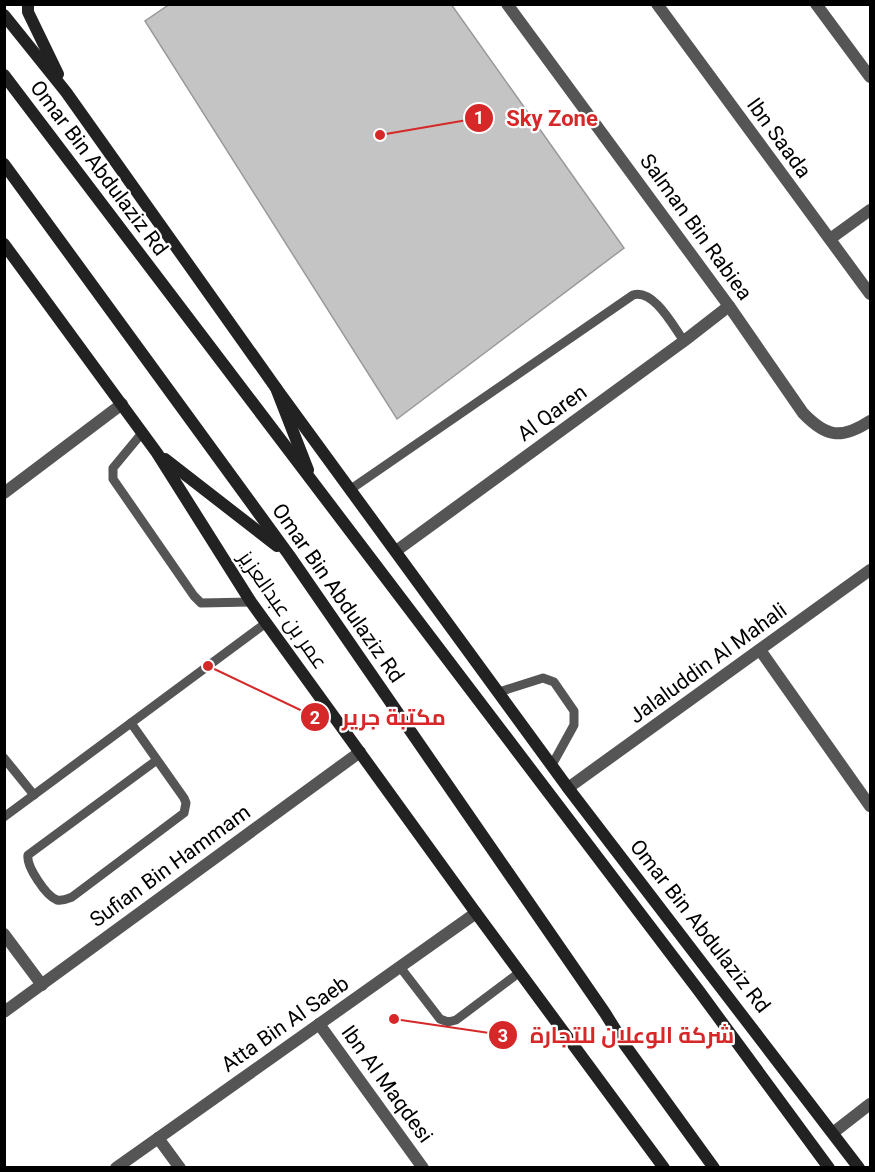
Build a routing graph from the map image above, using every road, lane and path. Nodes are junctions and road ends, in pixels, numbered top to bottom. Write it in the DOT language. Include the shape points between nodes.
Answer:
graph roads {
  1 [pos="28,4"];
  2 [pos="507,4"];
  3 [pos="657,4"];
  4 [pos="816,4"];
  5 [pos="4,15"];
  6 [pos="4,75"];
  7 [pos="870,77"];
  8 [pos="66,92"];
  9 [pos="4,164"];
  10 [pos="870,210"];
  11 [pos="830,239"];
  12 [pos="4,244"];
  13 [pos="870,294"];
  14 [pos="729,306"];
  15 [pos="684,341"];
  16 [pos="276,388"];
  17 [pos="122,404"];
  18 [pos="870,421"];
  19 [pos="142,434"];
  20 [pos="156,453"];
  21 [pos="314,485"];
  22 [pos="351,489"];
  23 [pos="4,493"];
  24 [pos="396,551"];
  25 [pos="289,555"];
  26 [pos="870,570"];
  27 [pos="251,602"];
  28 [pos="266,623"];
  29 [pos="760,650"];
  30 [pos="499,692"];
  31 [pos="131,723"];
  32 [pos="360,752"];
  33 [pos="4,758"];
  34 [pos="157,760"];
  35 [pos="552,765"];
  36 [pos="568,788"];
  37 [pos="34,795"];
  38 [pos="870,806"];
  39 [pos="4,817"];
  40 [pos="476,914"];
  41 [pos="4,934"];
  42 [pos="400,967"];
  43 [pos="520,972"];
  44 [pos="42,985"];
  45 [pos="4,1012"];
  46 [pos="319,1024"];
  47 [pos="870,1104"];
  48 [pos="834,1132"];
  49 [pos="158,1138"];
  50 [pos="116,1167"];
  51 [pos="180,1167"];
  52 [pos="423,1167"];
  53 [pos="664,1167"];
  54 [pos="714,1167"];
  55 [pos="829,1167"];
  56 [pos="859,1167"];
  1 -- 8 [label="main road" via="28,12"];
  2 -- 14 [label="street, Salman Bin Rabiea"];
  3 -- 11 [label="street, Ibn Saada"];
  4 -- 7 [label="street"];
  5 -- 8 [label="main road, Omar Bin Abdulaziz Rd"];
  6 -- 21 [label="main road, Omar Bin Abdulaziz Rd"];
  8 -- 16 [label="main road, Omar Bin Abdulaziz Rd"];
  9 -- 25 [label="main road, Omar Bin Abdulaziz Rd"];
  10 -- 11 [label="street"];
  11 -- 13 [label="street, Ibn Saada"];
  12 -- 17 [label="main road, عمر بن عبدالعزيز"];
  14 -- 15 [label="street, Al Qaren"];
  14 -- 18 [label="street, Salman Bin Rabiea" via="816,427 848,434"];
  15 -- 22 [label="lane" via="654,301 645,295 633,296"];
  15 -- 24 [label="street, Al Qaren"];
  16 -- 21 [label="main road, Omar Bin Abdulaziz Rd"];
  16 -- 22 [label="main road, Omar Bin Abdulaziz Rd"];
  17 -- 19 [label="main road, عمر بن عبدالعزيز"];
  17 -- 23 [label="street"];
  19 -- 20 [label="main road, عمر بن عبدالعزيز"];
  19 -- 27 [label="lane" via="113,468 113,479 201,603"];
  20 -- 25 [label="main road"];
  20 -- 27 [label="main road, عمر بن عبدالعزيز"];
  21 -- 55 [label="main road, Omar Bin Abdulaziz Rd"];
  22 -- 24 [label="main road, Omar Bin Abdulaziz Rd"];
  24 -- 30 [label="main road, Omar Bin Abdulaziz Rd"];
  25 -- 54 [label="main road, Omar Bin Abdulaziz Rd" via="625,1045"];
  26 -- 29 [label="street, Jalaluddin Al Mahali"];
  27 -- 28 [label="main road, عمر بن عبدالعزيز"];
  28 -- 31 [label="lane"];
  28 -- 32 [label="main road, عمر بن عبدالعزيز"];
  29 -- 36 [label="street, Jalaluddin Al Mahali"];
  29 -- 38 [label="street"];
  30 -- 35 [label="main road, Omar Bin Abdulaziz Rd"];
  30 -- 35 [label="lane" via="543,678 554,682 574,711 574,725"];
  31 -- 34 [label="lane"];
  31 -- 37 [label="lane"];
  32 -- 40 [label="main road, عمر بن عبدالعزيز"];
  32 -- 44 [label="street, Sufian Bin Hammam"];
  33 -- 37 [label="lane"];
  34 -- 34 [label="lane" via="28,855 29,866 49,896 63,900 72,897 184,813 186,802"];
  35 -- 36 [label="main road, Omar Bin Abdulaziz Rd"];
  36 -- 48 [label="main road, Omar Bin Abdulaziz Rd"];
  37 -- 39 [label="lane"];
  40 -- 42 [label="street, Atta Bin Al Saeb"];
  40 -- 43 [label="main road, عمر بن عبدالعزيز"];
  41 -- 44 [label="street"];
  42 -- 43 [label="lane" via="440,1019 448,1022"];
  42 -- 46 [label="street, Atta Bin Al Saeb"];
  43 -- 53 [label="main road, عمر بن عبدالعزيز"];
  44 -- 45 [label="street, Sufian Bin Hammam"];
  46 -- 49 [label="street, Atta Bin Al Saeb"];
  46 -- 52 [label="street, Ibn Al Maqdesi"];
  47 -- 48 [label="street"];
  48 -- 56 [label="main road, Omar Bin Abdulaziz Rd"];
  49 -- 50 [label="street, Atta Bin Al Saeb"];
  49 -- 51 [label="street"];
}
